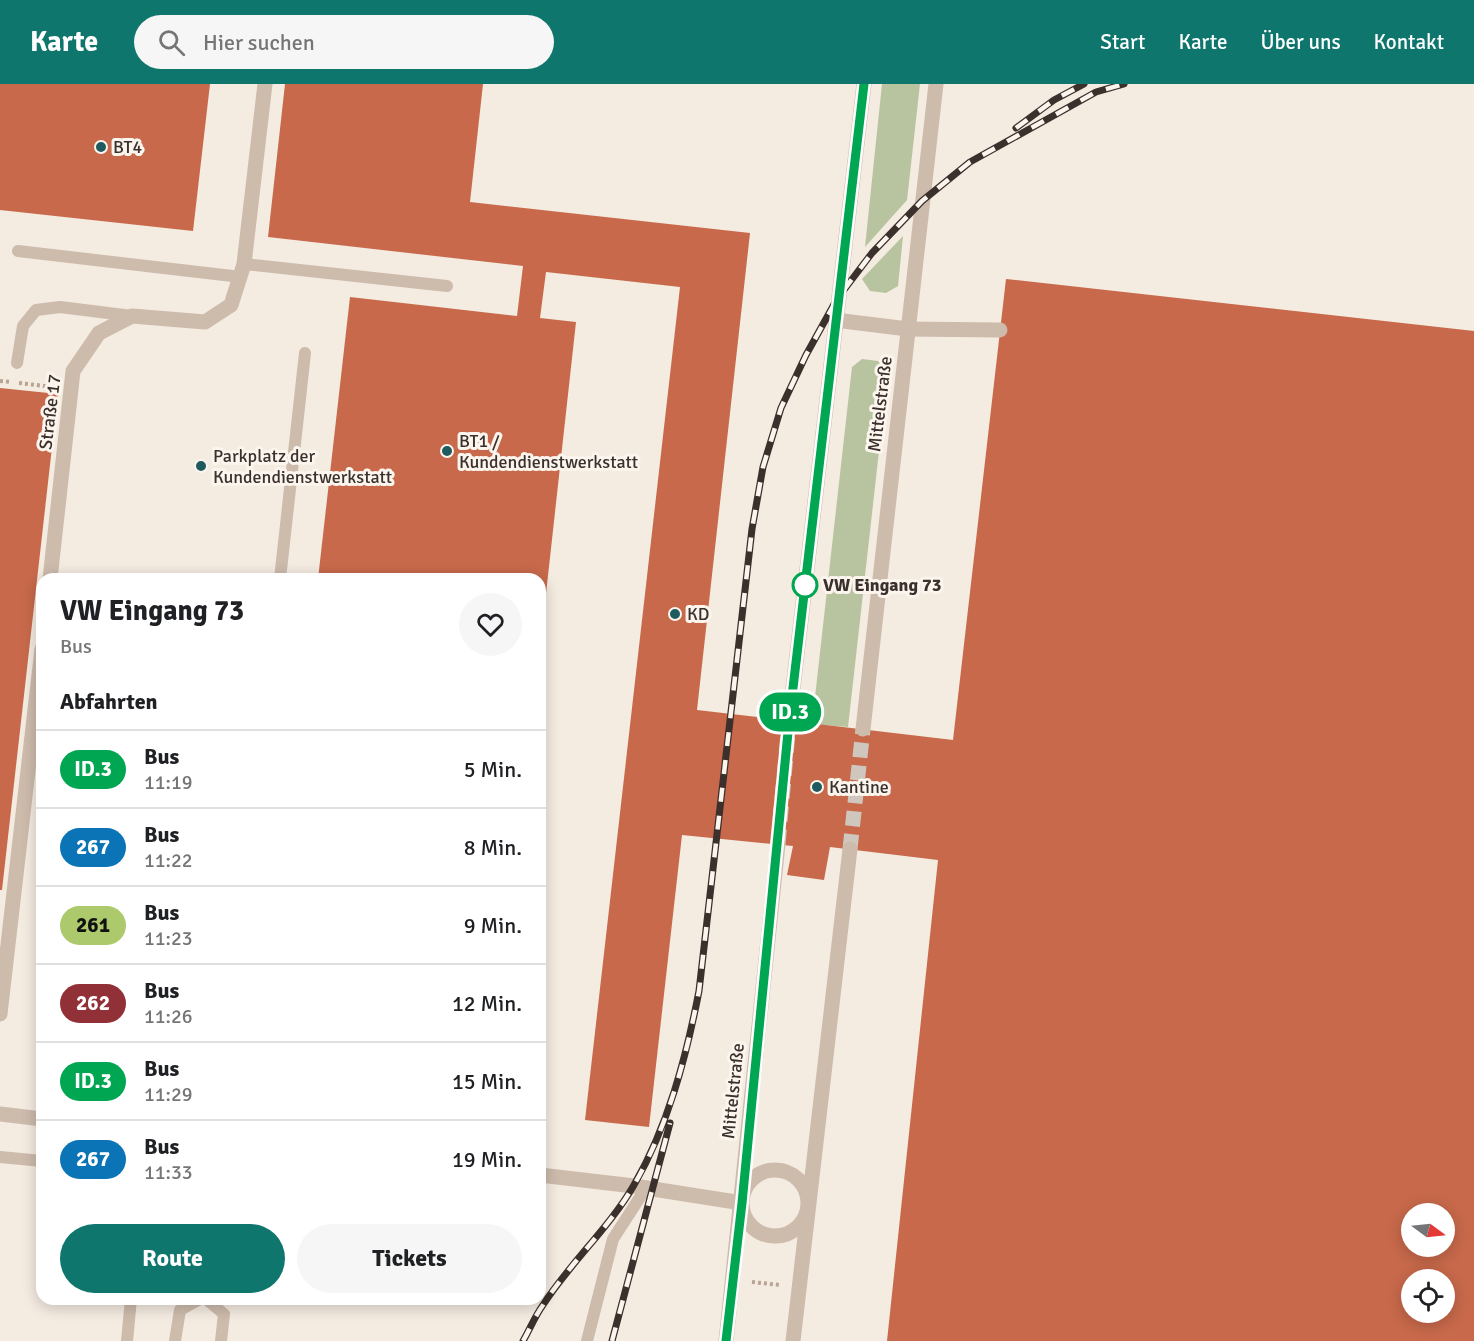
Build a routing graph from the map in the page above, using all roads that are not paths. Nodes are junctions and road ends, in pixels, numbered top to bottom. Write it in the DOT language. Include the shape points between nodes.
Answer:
graph roads {
  1 [pos="265,84"];
  2 [pos="864,84"];
  3 [pos="936,84"];
  4 [pos="18,251"];
  5 [pos="243,270"];
  6 [pos="447,286"];
  7 [pos="132,316"];
  8 [pos="835,320"];
  9 [pos="908,329"];
  10 [pos="1000,330"];
  11 [pos="305,353"];
  12 [pos="17,363"];
  13 [pos="51,573"];
  14 [pos="281,573"];
  15 [pos="36,701"];
  16 [pos="789,722"];
  17 [pos="863,729"];
  18 [pos="777,844"];
  19 [pos="850,849"];
  20 [pos="0,1014"];
  21 [pos="0,1114"];
  22 [pos="36,1118"];
  23 [pos="0,1157"];
  24 [pos="36,1160"];
  25 [pos="546,1176"];
  26 [pos="646,1188"];
  27 [pos="742,1203"];
  28 [pos="808,1204"];
  29 [pos="130,1305"];
  30 [pos="189,1305"];
  31 [pos="213,1305"];
  32 [pos="127,1341"];
  33 [pos="176,1341"];
  34 [pos="221,1341"];
  35 [pos="587,1341"];
  36 [pos="726,1341"];
  37 [pos="793,1341"];
  1 -- 5 [label="street"];
  2 -- 8 [label="street"];
  3 -- 9 [label="street, Mittelstraße"];
  4 -- 5 [label="lane"];
  5 -- 6 [label="lane"];
  5 -- 7 [label="street" via="231,305 205,322"];
  7 -- 12 [label="lane" via="60,307 36,310 23,326"];
  7 -- 13 [label="street, Straße 17" via="99,333 74,371"];
  8 -- 9 [label="street"];
  8 -- 16 [label="street"];
  9 -- 10 [label="street"];
  9 -- 17 [label="street, Mittelstraße"];
  11 -- 14 [label="lane"];
  15 -- 20 [label="street"];
  18 -- 27 [label="street, Mittelstraße"];
  19 -- 28 [label="street"];
  21 -- 22 [label="street"];
  23 -- 24 [label="lane"];
  25 -- 26 [label="street"];
  26 -- 27 [label="street"];
  26 -- 35 [label="lane" via="613,1239"];
  27 -- 28 [label="street" via="749,1224 762,1234 773,1236 786,1235 797,1228"];
  27 -- 28 [label="street" via="755,1176 780,1170 801,1182"];
  27 -- 36 [label="street, Mittelstraße"];
  28 -- 37 [label="street"];
  29 -- 32 [label="lane"];
  30 -- 33 [label="lane" via="180,1310"];
  31 -- 34 [label="lane" via="224,1314"];
}
